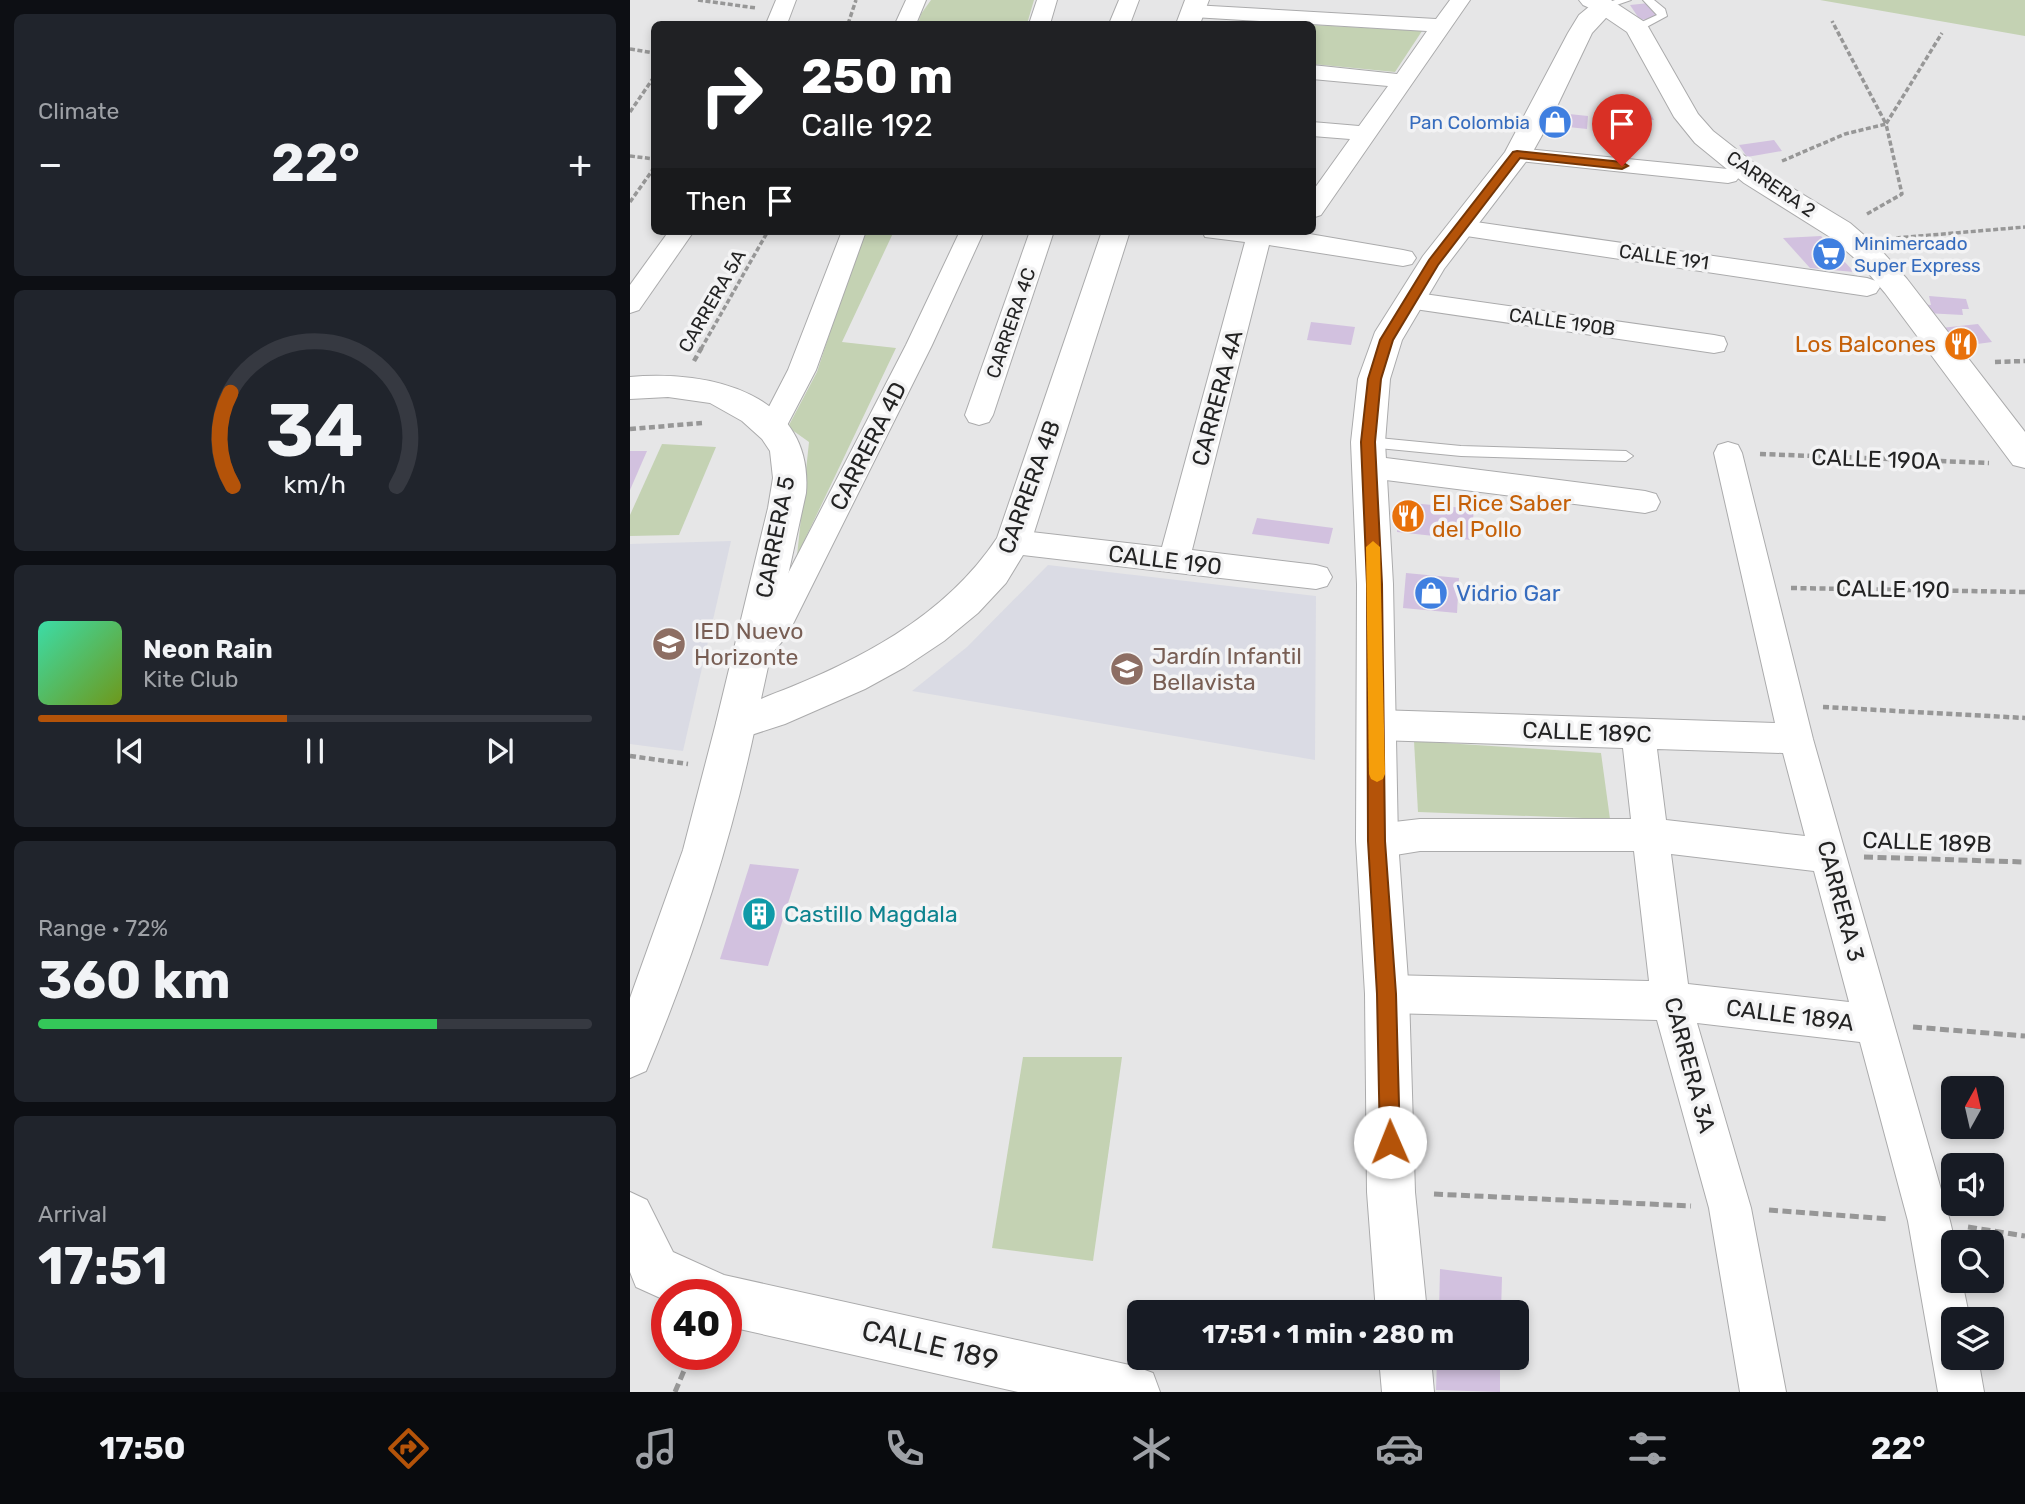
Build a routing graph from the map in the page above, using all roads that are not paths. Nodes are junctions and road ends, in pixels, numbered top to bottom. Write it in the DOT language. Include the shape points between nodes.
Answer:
graph roads {
  1 [pos="916,0"];
  2 [pos="1047,0"];
  3 [pos="1129,0"];
  4 [pos="1460,0"];
  5 [pos="1648,0"];
  6 [pos="1608,2"];
  7 [pos="1193,12"];
  8 [pos="907,21"];
  9 [pos="1041,21"];
  10 [pos="1121,21"];
  11 [pos="1306,21"];
  12 [pos="1316,21"];
  13 [pos="1442,26"];
  14 [pos="1637,28"];
  15 [pos="1316,72"];
  16 [pos="1404,80"];
  17 [pos="1316,129"];
  18 [pos="1366,134"];
  19 [pos="1517,155"];
  20 [pos="1741,176"];
  21 [pos="1317,197"];
  22 [pos="1462,228"];
  23 [pos="679,235"];
  24 [pos="852,235"];
  25 [pos="970,235"];
  26 [pos="1041,235"];
  27 [pos="1115,235"];
  28 [pos="1250,235"];
  29 [pos="1295,235"];
  30 [pos="1259,236"];
  31 [pos="1403,258"];
  32 [pos="1867,287"];
  33 [pos="1410,301"];
  34 [pos="630,304"];
  35 [pos="1714,344"];
  36 [pos="630,388"];
  37 [pos="979,415"];
  38 [pos="772,428"];
  39 [pos="2016,452"];
  40 [pos="1728,453"];
  41 [pos="1369,454"];
  42 [pos="1626,456"];
  43 [pos="1645,502"];
  44 [pos="1013,542"];
  45 [pos="1174,561"];
  46 [pos="1316,578"];
  47 [pos="752,652"];
  48 [pos="1792,722"];
  49 [pos="736,723"];
  50 [pos="1377,725"];
  51 [pos="1638,734"];
  52 [pos="1651,835"];
  53 [pos="1377,841"];
  54 [pos="1828,856"];
  55 [pos="1387,994"];
  56 [pos="1671,1001"];
  57 [pos="1874,1024"];
  58 [pos="630,1055"];
  59 [pos="637,1230"];
  60 [pos="676,1279"];
  61 [pos="1400,1300"];
  62 [pos="742,1304"];
  63 [pos="1945,1307"];
  64 [pos="1406,1370"];
  65 [pos="1957,1370"];
  66 [pos="1134,1392"];
  67 [pos="1408,1392"];
  68 [pos="1763,1392"];
  69 [pos="1961,1392"];
  1 -- 8 [label="street"];
  2 -- 9 [label="street"];
  3 -- 10 [label="street"];
  4 -- 13 [label="street"];
  5 -- 14 [label="lane" via="1662,16"];
  6 -- 14 [label="street, CARRERA 2"];
  6 -- 19 [label="street" via="1580,33"];
  7 -- 11 [label="street"];
  12 -- 13 [label="street"];
  13 -- 16 [label="street"];
  14 -- 20 [label="street, CARRERA 2" via="1687,117"];
  15 -- 16 [label="street"];
  16 -- 18 [label="street"];
  17 -- 18 [label="street"];
  18 -- 21 [label="street"];
  19 -- 20 [label="street"];
  19 -- 22 [label="street"];
  20 -- 39 [label="street, CARRERA 2" via="1847,236 1896,286"];
  22 -- 32 [label="street, CALLE 191"];
  22 -- 33 [label="street"];
  23 -- 34 [label="street"];
  24 -- 38 [label="street" via="802,370"];
  25 -- 47 [label="street, CARRERA 4D" via="776,627"];
  26 -- 37 [label="street, CARRERA 4C"];
  27 -- 44 [label="street, CARRERA 4B"];
  28 -- 30 [label="street"];
  29 -- 30 [label="street"];
  29 -- 31 [label="street"];
  30 -- 45 [label="street, CARRERA 4A"];
  33 -- 35 [label="street, CALLE 190B"];
  33 -- 41 [label="street" via="1387,340 1374,379"];
  36 -- 38 [label="street" via="709,389 738,401"];
  38 -- 47 [label="street, CARRERA 5" via="787,449 790,472"];
  40 -- 48 [label="street, CARRERA 3"];
  41 -- 42 [label="lane" via="1461,451"];
  41 -- 43 [label="street"];
  41 -- 50 [label="street"];
  44 -- 45 [label="street, CALLE 190"];
  44 -- 49 [label="street, CARRERA 4B" via="982,589 947,619 814,696"];
  45 -- 46 [label="street, CALLE 190"];
  47 -- 49 [label="street, CARRERA 5"];
  48 -- 51 [label="street, CALLE 189C"];
  48 -- 54 [label="street, CARRERA 3"];
  49 -- 58 [label="street, CARRERA 5" via="690,898"];
  50 -- 51 [label="street, CALLE 189C"];
  50 -- 53 [label="street"];
  51 -- 52 [label="street, CARRERA 3A"];
  52 -- 53 [label="street" via="1420,835"];
  52 -- 54 [label="street"];
  52 -- 56 [label="street, CARRERA 3A"];
  53 -- 55 [label="street"];
  54 -- 57 [label="street, CARRERA 3"];
  55 -- 56 [label="street, CALLE 189A"];
  55 -- 61 [label="street" via="1391,1192"];
  56 -- 57 [label="street, CALLE 189A"];
  56 -- 68 [label="street, CARRERA 3A" via="1730,1208"];
  57 -- 63 [label="street, CARRERA 3" via="1929,1221"];
  59 -- 60 [label="street" via="654,1269"];
  62 -- 66 [label="street, CALLE 189"];
  64 -- 67 [label="street"];
  65 -- 69 [label="street"];
}
